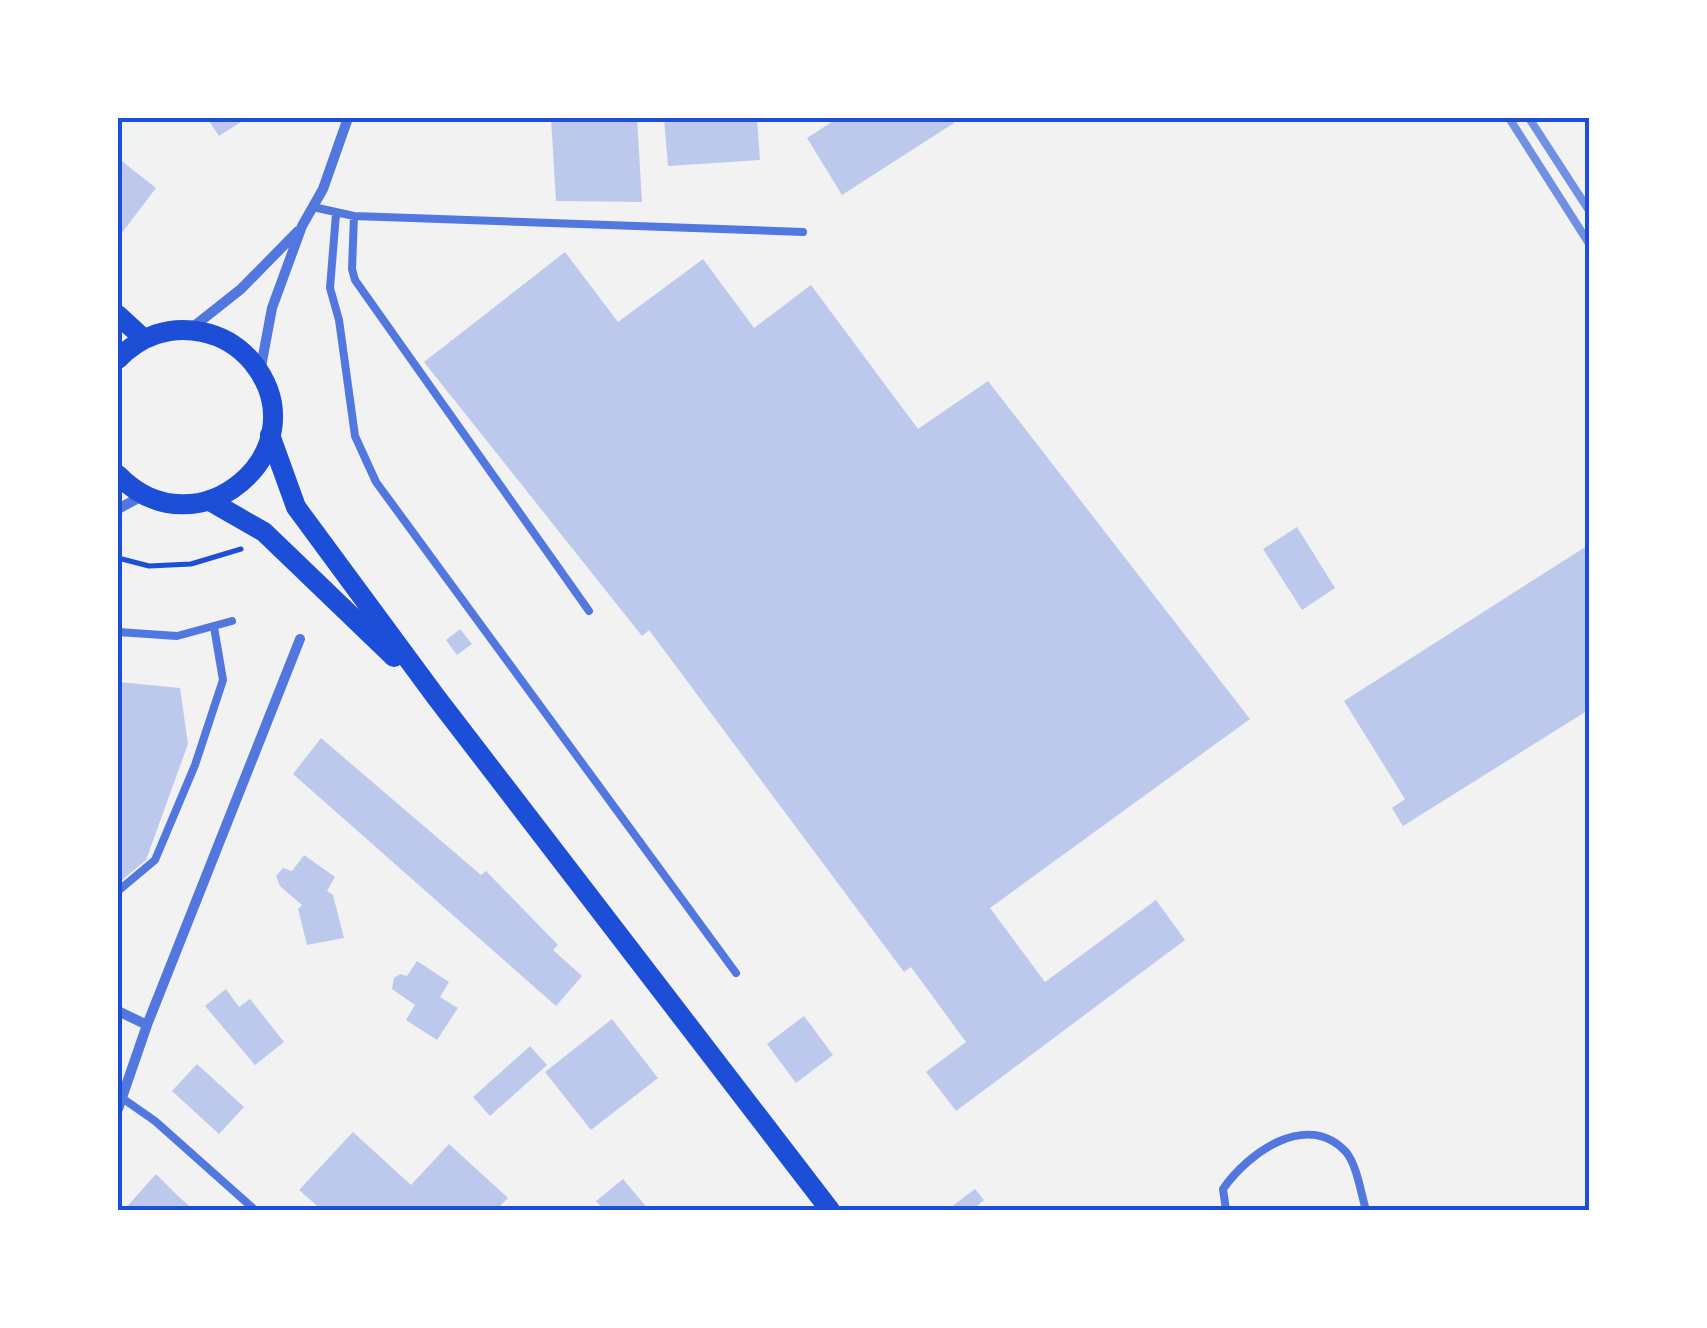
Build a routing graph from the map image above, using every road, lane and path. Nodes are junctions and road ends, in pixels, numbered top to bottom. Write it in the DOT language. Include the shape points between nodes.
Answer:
graph roads {
  1 [pos="348,118"];
  2 [pos="313,208"];
  3 [pos="336,214"];
  4 [pos="354,216"];
  5 [pos="302,226"];
  6 [pos="802,232"];
  7 [pos="118,315"];
  8 [pos="190,330"];
  9 [pos="144,339"];
  10 [pos="118,360"];
  11 [pos="260,373"];
  12 [pos="270,435"];
  13 [pos="118,474"];
  14 [pos="144,495"];
  15 [pos="210,501"];
  16 [pos="118,510"];
  17 [pos="264,532"];
  18 [pos="118,558"];
  19 [pos="589,611"];
  20 [pos="232,621"];
  21 [pos="214,627"];
  22 [pos="118,632"];
  23 [pos="300,640"];
  24 [pos="436,697"];
  25 [pos="118,891"];
  26 [pos="736,974"];
  27 [pos="118,1011"];
  28 [pos="148,1025"];
  29 [pos="120,1104"];
  30 [pos="255,1210"];
  31 [pos="830,1210"];
  32 [pos="1226,1210"];
  33 [pos="1366,1210"];
  1 -- 2 [label="street"];
  2 -- 3 [label="lane"];
  2 -- 5 [label="street"];
  3 -- 4 [label="lane"];
  3 -- 26 [label="lane" via="330,288 355,436 369,469"];
  4 -- 6 [label="lane"];
  4 -- 19 [label="lane" via="356,280"];
  5 -- 8 [label="street"];
  5 -- 11 [label="street" via="272,308"];
  7 -- 9 [label="main road"];
  8 -- 9 [label="main road"];
  8 -- 11 [label="main road" via="223,338"];
  9 -- 10 [label="main road"];
  11 -- 12 [label="main road" via="271,403"];
  12 -- 15 [label="main road" via="249,476"];
  12 -- 24 [label="main road" via="296,507"];
  13 -- 14 [label="main road"];
  14 -- 15 [label="main road" via="176,505"];
  14 -- 16 [label="street"];
  15 -- 17 [label="main road"];
  17 -- 18 [label="path" via="251,552 238,548 191,564 149,566"];
  17 -- 24 [label="main road"];
  20 -- 21 [label="lane"];
  21 -- 22 [label="lane" via="176,636"];
  21 -- 25 [label="lane" via="223,680 195,764 154,860"];
  23 -- 28 [label="street"];
  24 -- 31 [label="main road"];
  27 -- 28 [label="street"];
  28 -- 29 [label="street"];
  29 -- 30 [label="lane" via="155,1120"];
  32 -- 33 [label="lane" via="1223,1189 1237,1169 1272,1144 1304,1134 1330,1139 1349,1154"];
}
